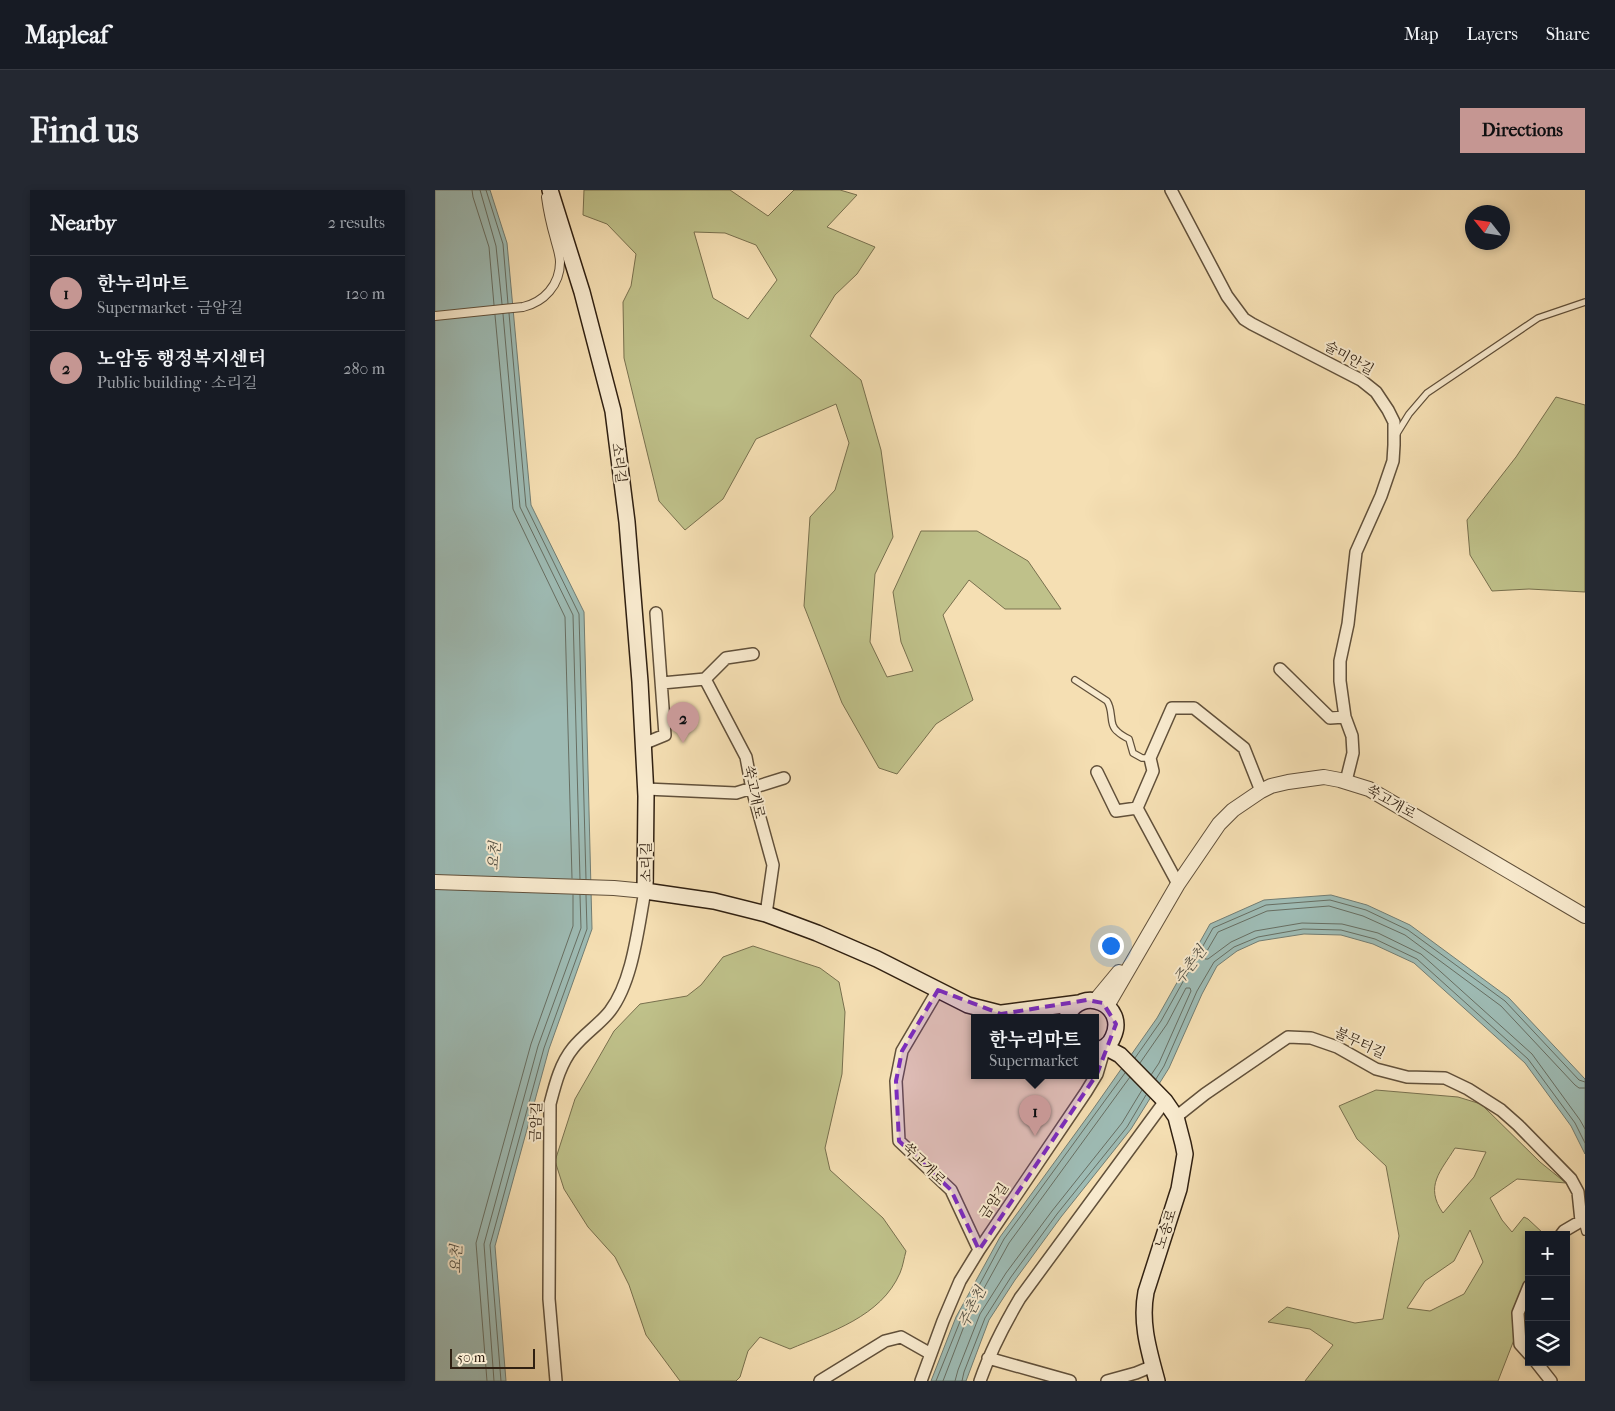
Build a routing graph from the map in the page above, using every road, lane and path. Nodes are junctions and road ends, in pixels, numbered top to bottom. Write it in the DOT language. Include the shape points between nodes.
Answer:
graph roads {
  1 [pos="545,190"];
  2 [pos="550,190"];
  3 [pos="1171,190"];
  4 [pos="1585,302"];
  5 [pos="435,316"];
  6 [pos="1394,439"];
  7 [pos="656,613"];
  8 [pos="753,654"];
  9 [pos="1280,669"];
  10 [pos="705,679"];
  11 [pos="1075,680"];
  12 [pos="662,683"];
  13 [pos="1345,717"];
  14 [pos="643,744"];
  15 [pos="1150,758"];
  16 [pos="1097,772"];
  17 [pos="784,778"];
  18 [pos="1346,781"];
  19 [pos="646,789"];
  20 [pos="752,789"];
  21 [pos="1261,791"];
  22 [pos="1137,808"];
  23 [pos="435,882"];
  24 [pos="1179,884"];
  25 [pos="645,891"];
  26 [pos="766,914"];
  27 [pos="1585,916"];
  28 [pos="938,990"];
  29 [pos="1079,1003"];
  30 [pos="1101,1003"];
  31 [pos="1004,1014"];
  32 [pos="1014,1014"];
  33 [pos="1069,1014"];
  34 [pos="1100,1049"];
  35 [pos="1094,1079"];
  36 [pos="1163,1098"];
  37 [pos="1177,1117"];
  38 [pos="1584,1224"];
  39 [pos="1564,1231"];
  40 [pos="979,1250"];
  41 [pos="1525,1296"];
  42 [pos="1525,1350"];
  43 [pos="931,1354"];
  44 [pos="988,1358"];
  45 [pos="1153,1366"];
  46 [pos="1539,1366"];
  47 [pos="556,1381"];
  48 [pos="821,1381"];
  49 [pos="921,1381"];
  50 [pos="980,1381"];
  51 [pos="1070,1381"];
  52 [pos="1107,1381"];
  53 [pos="1157,1381"];
  54 [pos="1551,1381"];
  1 -- 5 [label="street" via="560,260 557,278 545,297 523,307"];
  2 -- 14 [label="main road, 소리길" via="582,292 613,411 627,522"];
  3 -- 6 [label="street, 술미안길" via="1227,296 1244,319 1361,380 1376,392 1394,422"];
  4 -- 6 [label="lane" via="1538,318 1427,393"];
  6 -- 13 [label="street, 술미안길" via="1393,461 1356,552 1348,624 1340,660"];
  7 -- 12 [label="street"];
  8 -- 10 [label="street" via="726,658"];
  9 -- 13 [label="street" via="1330,718"];
  10 -- 12 [label="street"];
  10 -- 20 [label="street, 쑥고개로" via="746,757"];
  11 -- 15 [label="lane" via="1107,701 1112,726 1129,739 1133,753"];
  12 -- 14 [label="street" via="665,735"];
  13 -- 18 [label="street, 술미안길" via="1352,736 1353,753"];
  14 -- 19 [label="main road, 소리길"];
  15 -- 21 [label="street" via="1172,708 1194,708 1245,748"];
  15 -- 22 [label="street" via="1153,771"];
  16 -- 22 [label="street" via="1116,811"];
  17 -- 20 [label="street"];
  18 -- 21 [label="street, 쑥고개로" via="1324,777 1288,782"];
  18 -- 27 [label="street, 쑥고개로" via="1369,788"];
  19 -- 20 [label="street" via="736,793"];
  19 -- 25 [label="main road, 소리길"];
  20 -- 26 [label="street, 쑥고개로" via="773,864"];
  21 -- 24 [label="street, 쑥고개로" via="1219,824"];
  22 -- 24 [label="street"];
  23 -- 25 [label="street"];
  24 -- 30 [label="street, 쑥고개로" via="1143,945"];
  25 -- 26 [label="main road" via="714,900"];
  25 -- 47 [label="street, 금암길" via="622,991 611,1010 573,1048 564,1062 550,1104 549,1299"];
  26 -- 28 [label="main road" via="877,959"];
  28 -- 31 [label="main road" via="968,1005"];
  28 -- 40 [label="street, 쑥고개로" via="902,1051 896,1081 899,1141 951,1190"];
  29 -- 30 [label="main road" via="1087,1000"];
  29 -- 32 [label="main road"];
  29 -- 33 [label="main road"];
  30 -- 34 [label="main road" via="1114,1016 1116,1024 1112,1041"];
  34 -- 36 [label="main road, 노송로" via="1120,1055"];
  35 -- 40 [label="street, 금암길"];
  36 -- 37 [label="main road, 노송로"];
  36 -- 44 [label="street" via="1032,1280 1006,1321"];
  37 -- 38 [label="street, 불무터길" via="1288,1036 1311,1038 1337,1047 1377,1069 1407,1077 1445,1078 1501,1110 1571,1180 1578,1192"];
  37 -- 45 [label="main road, 노송로" via="1185,1154 1179,1189 1143,1306"];
  38 -- 39 [label="street, 불무터길"];
  40 -- 43 [label="street, 금암길" via="960,1281"];
  41 -- 42 [label="street" via="1518,1313 1520,1344"];
  43 -- 48 [label="street" via="901,1337 885,1341"];
  43 -- 49 [label="street, 금암길"];
  44 -- 50 [label="street"];
  44 -- 51 [label="street"];
  45 -- 52 [label="street"];
  45 -- 53 [label="main road, 노송로"];
  46 -- 54 [label="street"];
}
